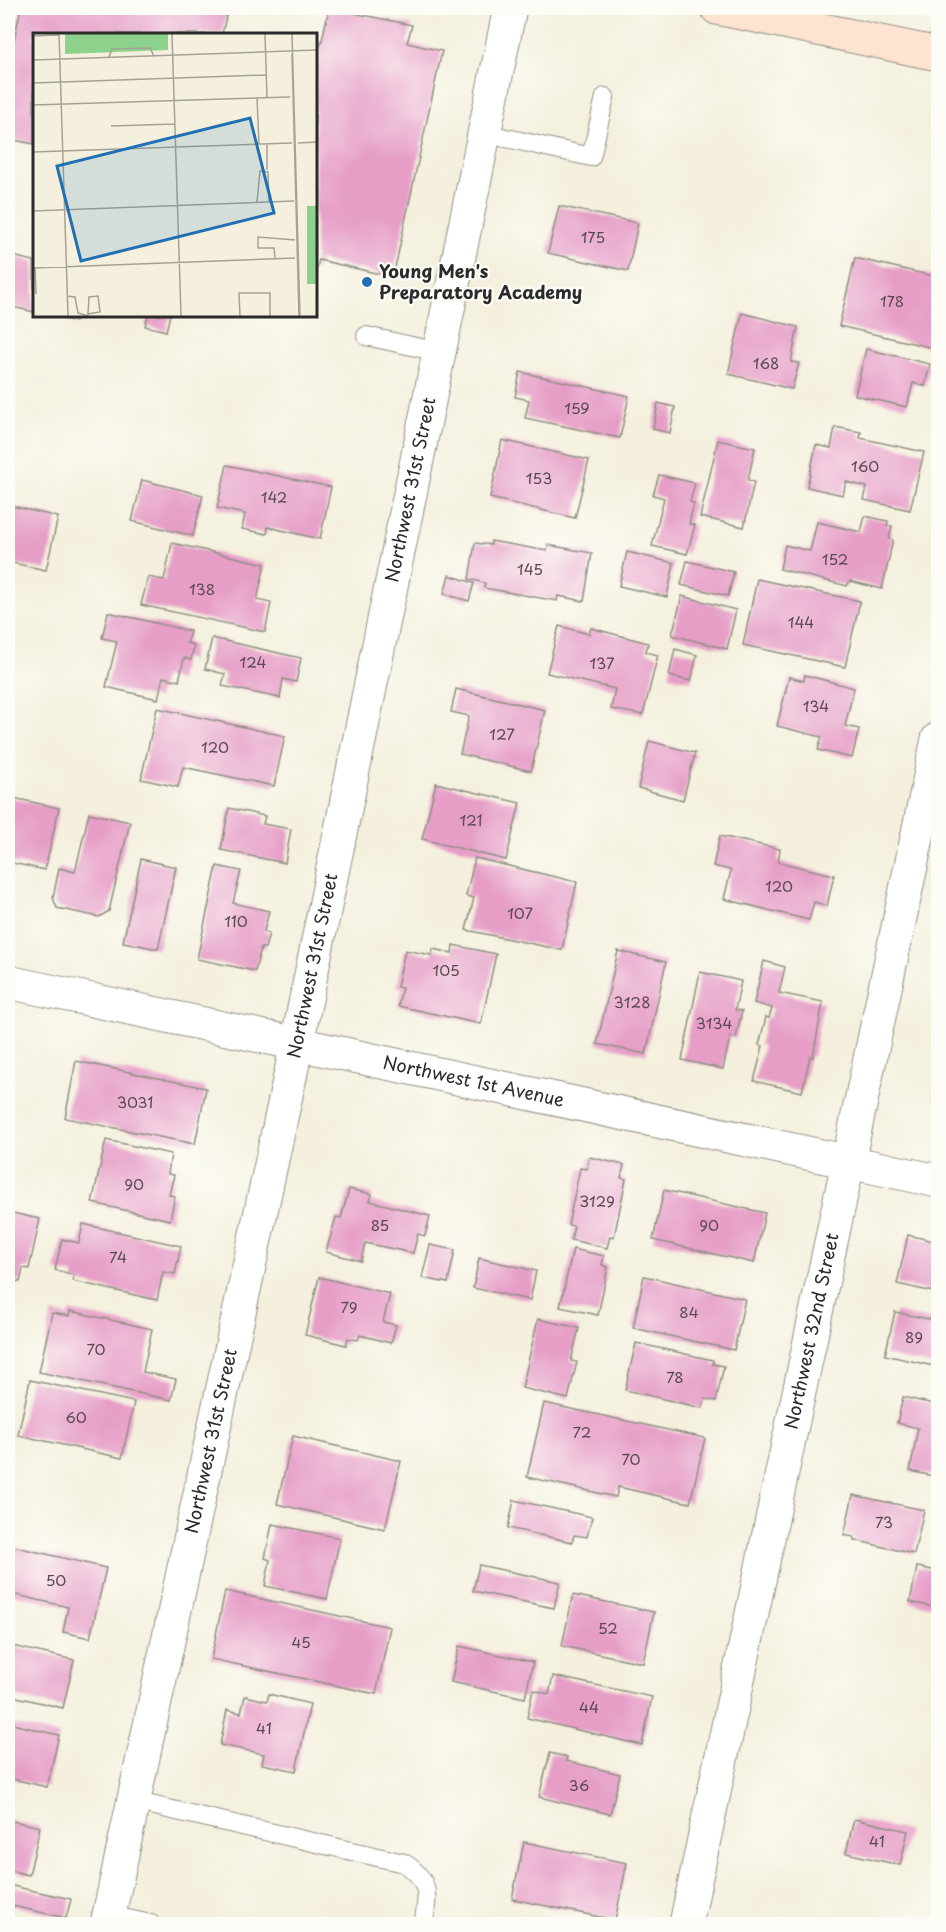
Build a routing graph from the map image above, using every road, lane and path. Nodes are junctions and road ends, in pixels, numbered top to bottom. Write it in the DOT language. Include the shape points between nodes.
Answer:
graph roads {
  1 [pos="510,8"];
  2 [pos="717,8"];
  3 [pos="939,54"];
  4 [pos="605,97"];
  5 [pos="484,133"];
  6 [pos="366,336"];
  7 [pos="439,352"];
  8 [pos="939,739"];
  9 [pos="8,982"];
  10 [pos="296,1045"];
  11 [pos="849,1161"];
  12 [pos="939,1181"];
  13 [pos="134,1801"];
  14 [pos="108,1920"];
  15 [pos="151,1924"];
  16 [pos="423,1924"];
  17 [pos="686,1924"];
  1 -- 5 [label="street, Northwest 31st Street"];
  2 -- 3 [label="street"];
  4 -- 5 [label="lane" via="591,157"];
  5 -- 7 [label="street, Northwest 31st Street"];
  6 -- 7 [label="lane"];
  7 -- 10 [label="street, Northwest 31st Street"];
  8 -- 11 [label="street, Northwest 32nd Street"];
  9 -- 10 [label="street, Northwest 1st Avenue"];
  10 -- 11 [label="street, Northwest 1st Avenue"];
  10 -- 13 [label="street, Northwest 31st Street"];
  11 -- 12 [label="street, Northwest 1st Avenue"];
  11 -- 17 [label="street, Northwest 32nd Street"];
  13 -- 14 [label="street, Northwest 31st Street"];
  13 -- 16 [label="lane" via="404,1863 418,1872 425,1887 428,1902"];
  14 -- 15 [label="lane"];
}
